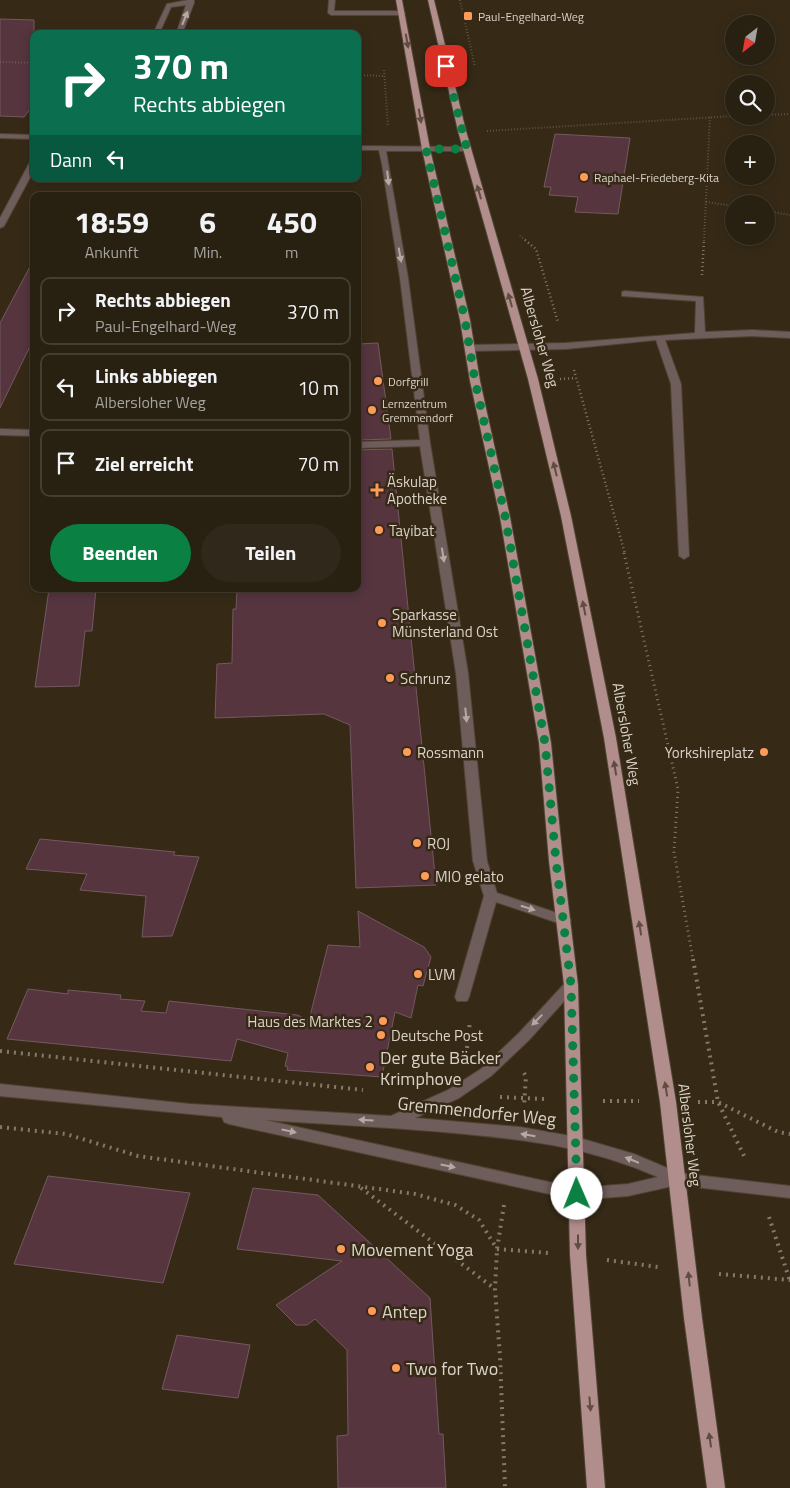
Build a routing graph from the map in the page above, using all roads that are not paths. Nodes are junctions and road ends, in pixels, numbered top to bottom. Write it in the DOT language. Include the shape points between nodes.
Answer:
graph roads {
  1 [pos="332,0"];
  2 [pos="399,0"];
  3 [pos="431,0"];
  4 [pos="191,1"];
  5 [pos="402,13"];
  6 [pos="158,30"];
  7 [pos="180,30"];
  8 [pos="0,136"];
  9 [pos="30,137"];
  10 [pos="361,148"];
  11 [pos="382,149"];
  12 [pos="426,149"];
  13 [pos="467,149"];
  14 [pos="30,170"];
  15 [pos="0,226"];
  16 [pos="626,294"];
  17 [pos="700,335"];
  18 [pos="790,335"];
  19 [pos="659,337"];
  20 [pos="523,347"];
  21 [pos="470,348"];
  22 [pos="0,432"];
  23 [pos="30,433"];
  24 [pos="425,443"];
  25 [pos="361,445"];
  26 [pos="684,556"];
  27 [pos="491,896"];
  28 [pos="564,920"];
  29 [pos="571,985"];
  30 [pos="462,997"];
  31 [pos="0,1090"];
  32 [pos="190,1110"];
  33 [pos="393,1122"];
  34 [pos="576,1142"];
  35 [pos="677,1179"];
  36 [pos="790,1192"];
  37 [pos="577,1194"];
  38 [pos="596,1488"];
  39 [pos="716,1488"];
  1 -- 5 [label="street" via="331,13"];
  2 -- 5 [label="main road"];
  3 -- 13 [label="main road, Albersloher Weg"];
  4 -- 6 [label="street" via="169,5"];
  7 -- 4 [label="street, one-way"];
  5 -- 12 [label="main road, one-way"];
  8 -- 9 [label="street"];
  10 -- 11 [label="street"];
  11 -- 12 [label="street"];
  11 -- 24 [label="street, one-way" via="404,278"];
  12 -- 13 [label="street"];
  12 -- 21 [label="main road"];
  20 -- 13 [label="main road, Albersloher Weg, one-way"];
  14 -- 15 [label="street"];
  16 -- 17 [label="street" via="700,298"];
  17 -- 18 [label="street"];
  17 -- 19 [label="street"];
  19 -- 20 [label="street"];
  19 -- 26 [label="street" via="676,384"];
  20 -- 21 [label="street"];
  35 -- 20 [label="main road, Albersloher Weg, one-way" via="668,1102 610,738 566,516"];
  21 -- 28 [label="main road" via="505,516 545,743"];
  22 -- 23 [label="street"];
  24 -- 25 [label="street"];
  24 -- 27 [label="street, one-way" via="462,673 480,861"];
  27 -- 28 [label="street, one-way"];
  27 -- 30 [label="street"];
  28 -- 29 [label="main road"];
  29 -- 33 [label="street, one-way" via="502,1058 474,1081"];
  29 -- 34 [label="main road"];
  31 -- 32 [label="street, Gremmendorfer Weg"];
  33 -- 32 [label="street, Gremmendorfer Weg, one-way"];
  32 -- 37 [label="street, Gremmendorfer Weg, one-way"];
  34 -- 33 [label="street, Gremmendorfer Weg, one-way"];
  35 -- 34 [label="street, Gremmendorfer Weg, one-way" via="628,1158"];
  34 -- 37 [label="main road"];
  35 -- 36 [label="street"];
  35 -- 37 [label="street, Gremmendorfer Weg" via="628,1190"];
  39 -- 35 [label="main road, Albersloher Weg, one-way"];
  37 -- 38 [label="main road, one-way" via="578,1255"];
}
